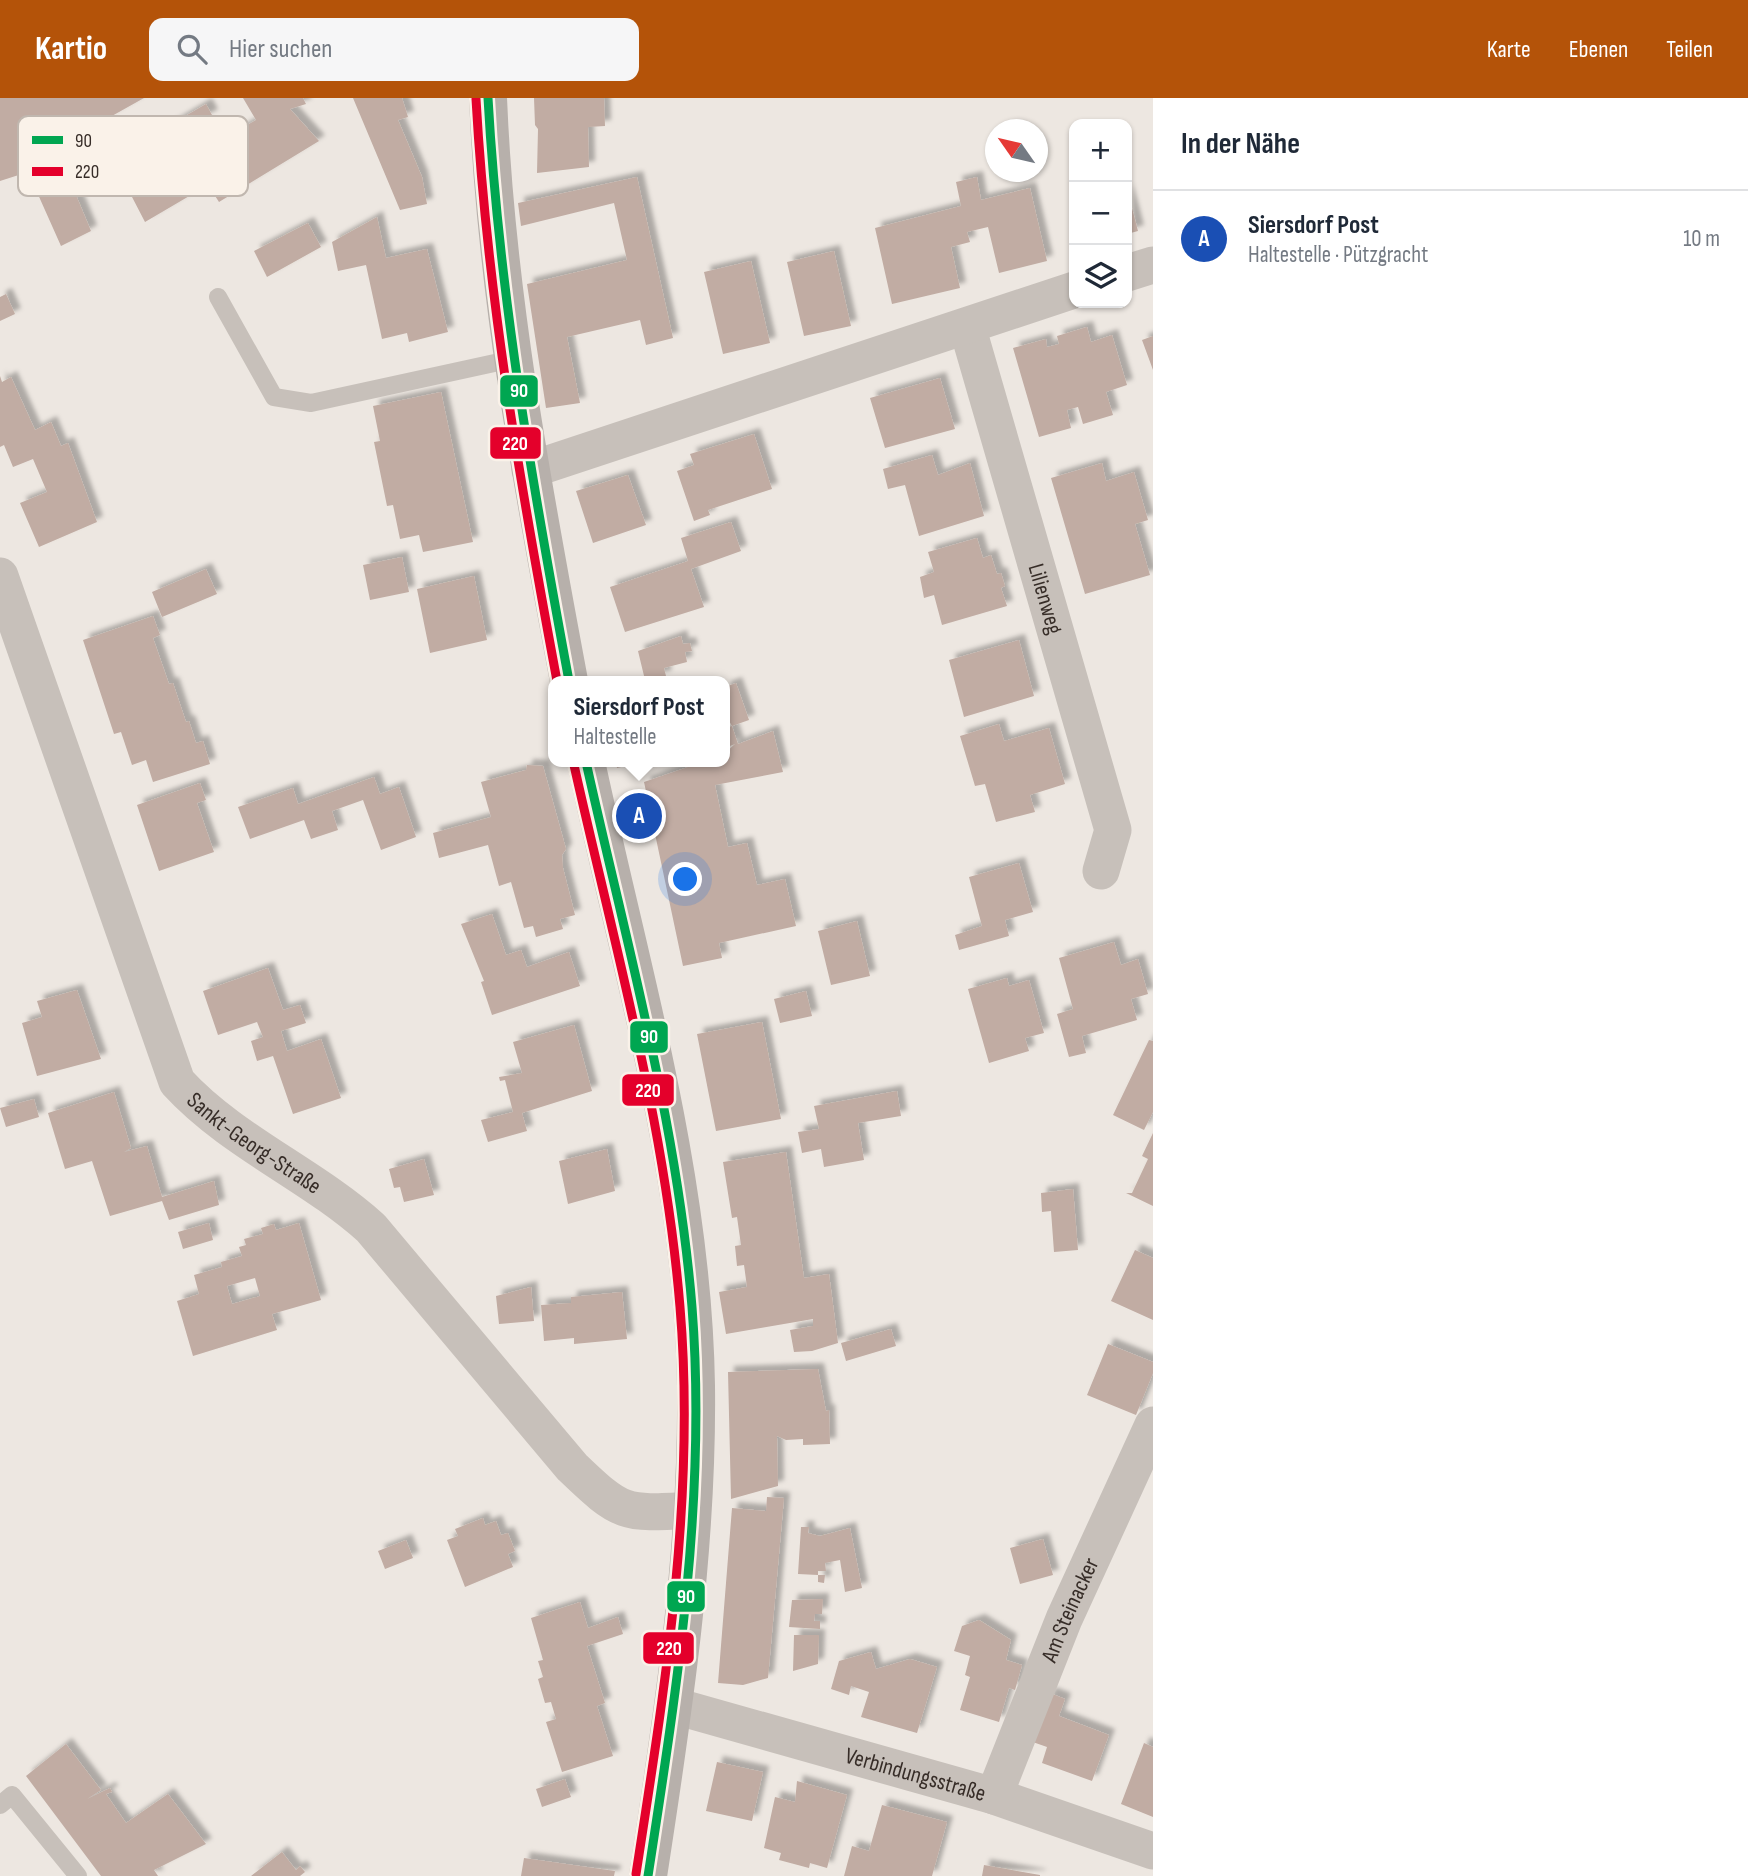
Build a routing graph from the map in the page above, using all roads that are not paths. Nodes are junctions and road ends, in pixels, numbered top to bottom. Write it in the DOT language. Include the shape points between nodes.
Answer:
graph roads {
  1 [pos="488,98"];
  2 [pos="1153,265"];
  3 [pos="1132,271"];
  4 [pos="1069,292"];
  5 [pos="218,297"];
  6 [pos="967,326"];
  7 [pos="513,359"];
  8 [pos="530,471"];
  9 [pos="0,576"];
  10 [pos="568,676"];
  11 [pos="587,767"];
  12 [pos="1101,871"];
  13 [pos="1153,1425"];
  14 [pos="692,1510"];
  15 [pos="675,1706"];
  16 [pos="994,1796"];
  17 [pos="0,1805"];
  18 [pos="1153,1851"];
  19 [pos="78,1876"];
  20 [pos="648,1876"];
  1 -- 7 [label="main road" via="490,160"];
  2 -- 3 [label="street"];
  4 -- 6 [label="street"];
  5 -- 7 [label="lane" via="274,397 311,403"];
  6 -- 8 [label="street"];
  6 -- 12 [label="street, Lilienweg" via="1113,830"];
  7 -- 8 [label="main road"];
  8 -- 10 [label="main road"];
  9 -- 14 [label="street, Sankt-Georg-Straße" via="177,1082 204,1111 338,1198 371,1228 572,1467 606,1500 636,1514"];
  11 -- 14 [label="main road" via="666,1122 688,1267 696,1385"];
  13 -- 16 [label="street, Am Steinacker" via="1064,1619"];
  14 -- 15 [label="main road"];
  15 -- 16 [label="street, Verbindungsstraße"];
  15 -- 20 [label="main road"];
  16 -- 18 [label="street, Verbindungsstraße"];
  17 -- 19 [label="lane" via="12,1795"];
}
